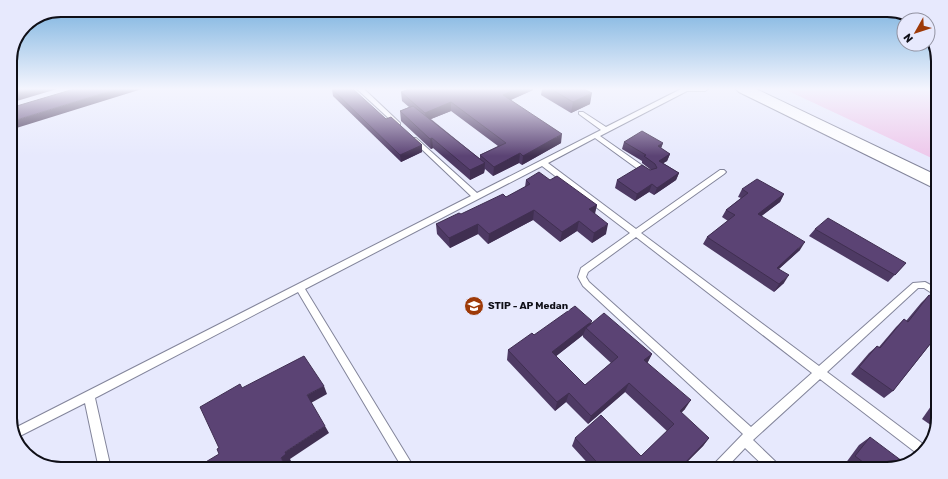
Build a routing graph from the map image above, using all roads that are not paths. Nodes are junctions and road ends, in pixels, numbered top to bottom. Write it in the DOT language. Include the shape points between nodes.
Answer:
graph roads {
  1 [pos="384,111"];
  2 [pos="642,111"];
  3 [pos="790,111"];
  4 [pos="811,111"];
  5 [pos="581,113"];
  6 [pos="401,127"];
  7 [pos="606,130"];
  8 [pos="407,132"];
  9 [pos="596,136"];
  10 [pos="543,163"];
  11 [pos="931,169"];
  12 [pos="722,172"];
  13 [pos="650,174"];
  14 [pos="931,181"];
  15 [pos="477,197"];
  16 [pos="637,234"];
  17 [pos="300,288"];
  18 [pos="931,288"];
  19 [pos="819,372"];
  20 [pos="89,396"];
  21 [pos="19,432"];
  22 [pos="748,437"];
  23 [pos="919,448"];
  24 [pos="103,462"];
  25 [pos="405,462"];
  26 [pos="724,462"];
  27 [pos="769,462"];
  1 -- 6 [label="lane"];
  2 -- 7 [label="lane"];
  3 -- 14 [label="street"];
  4 -- 11 [label="street"];
  5 -- 7 [label="lane"];
  7 -- 9 [label="lane"];
  8 -- 15 [label="lane"];
  9 -- 10 [label="lane"];
  9 -- 13 [label="lane"];
  10 -- 15 [label="lane"];
  10 -- 16 [label="lane"];
  12 -- 16 [label="lane"];
  15 -- 17 [label="lane"];
  16 -- 19 [label="lane"];
  16 -- 22 [label="lane" via="584,270 583,280"];
  17 -- 20 [label="lane"];
  17 -- 25 [label="lane"];
  18 -- 19 [label="lane" via="916,285"];
  19 -- 22 [label="lane"];
  19 -- 23 [label="lane"];
  20 -- 21 [label="lane"];
  20 -- 24 [label="lane"];
  22 -- 26 [label="lane"];
  22 -- 27 [label="lane"];
}
